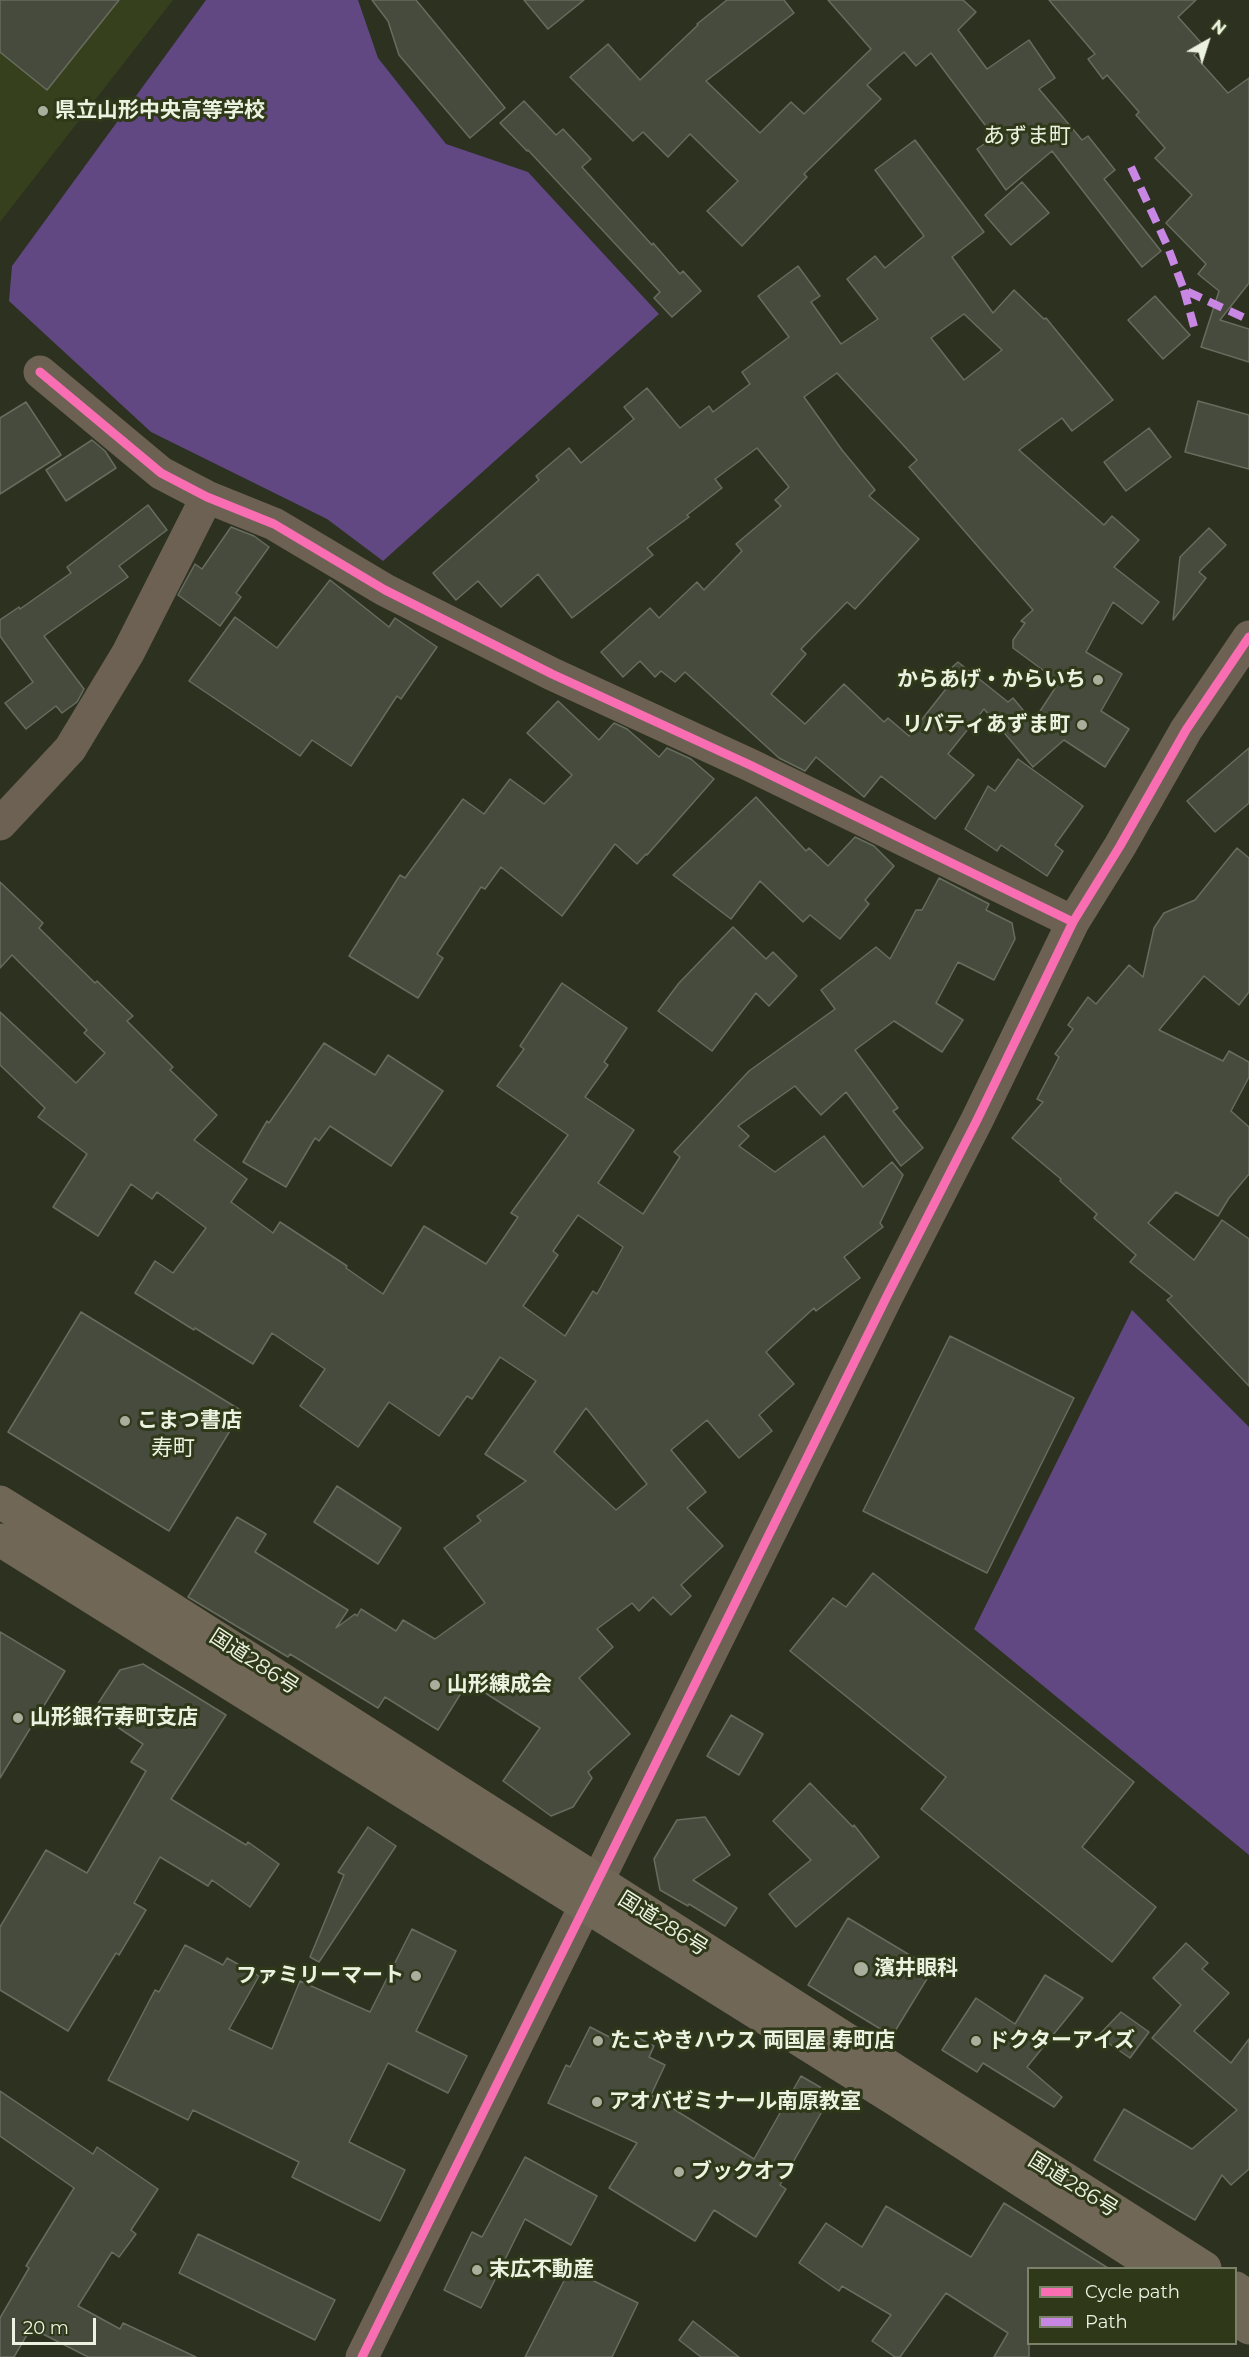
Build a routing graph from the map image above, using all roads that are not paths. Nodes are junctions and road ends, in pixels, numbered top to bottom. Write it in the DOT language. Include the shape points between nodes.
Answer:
graph roads {
  1 [pos="40,372"];
  2 [pos="207,497"];
  3 [pos="1249,637"];
  4 [pos="0,824"];
  5 [pos="1073,922"];
  6 [pos="0,1502"];
  7 [pos="0,1540"];
  8 [pos="592,1894"];
  9 [pos="1154,2267"];
  10 [pos="1203,2267"];
  11 [pos="362,2357"];
  1 -- 2 [label="street" via="161,472"];
  2 -- 4 [label="street" via="128,653 70,749"];
  2 -- 5 [label="street" via="274,524 385,590 552,674"];
  3 -- 5 [label="street" via="1186,730"];
  5 -- 8 [label="street"];
  6 -- 8 [label="highway, 国道286号" via="150,1595"];
  7 -- 8 [label="highway, 国道286号"];
  8 -- 9 [label="highway, 国道286号" via="886,2094"];
  8 -- 10 [label="highway, 国道286号"];
  8 -- 11 [label="street"];
}
